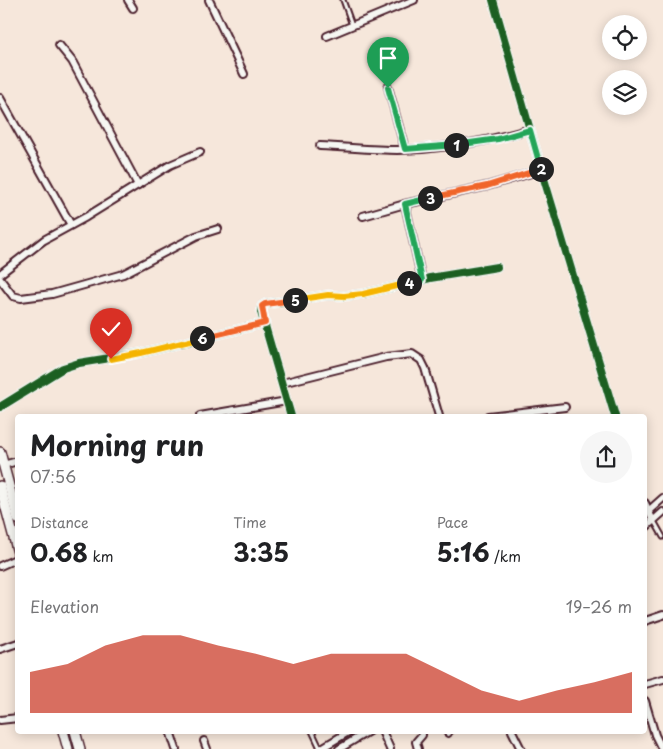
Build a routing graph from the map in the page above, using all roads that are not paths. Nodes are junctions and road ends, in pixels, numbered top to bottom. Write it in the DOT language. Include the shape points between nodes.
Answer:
graph roads {
  1 [pos="128,0"];
  2 [pos="209,0"];
  3 [pos="343,0"];
  4 [pos="414,0"];
  5 [pos="493,0"];
  6 [pos="133,8"];
  7 [pos="352,26"];
  8 [pos="328,36"];
  9 [pos="59,45"];
  10 [pos="244,74"];
  11 [pos="388,88"];
  12 [pos="0,98"];
  13 [pos="530,130"];
  14 [pos="320,146"];
  15 [pos="405,149"];
  16 [pos="200,152"];
  17 [pos="541,170"];
  18 [pos="138,185"];
  19 [pos="405,204"];
  20 [pos="363,216"];
  21 [pos="71,225"];
  22 [pos="218,229"];
  23 [pos="497,266"];
  24 [pos="0,274"];
  25 [pos="0,279"];
  26 [pos="422,280"];
  27 [pos="265,323"];
  28 [pos="282,382"];
  29 [pos="287,401"];
  30 [pos="565,406"];
  31 [pos="0,407"];
  32 [pos="212,414"];
  33 [pos="290,414"];
  34 [pos="438,414"];
  35 [pos="503,414"];
  36 [pos="614,414"];
  37 [pos="0,452"];
  38 [pos="15,462"];
  39 [pos="3,465"];
  40 [pos="0,486"];
  41 [pos="663,498"];
  42 [pos="11,511"];
  43 [pos="647,512"];
  44 [pos="663,512"];
  45 [pos="647,514"];
  46 [pos="15,516"];
  47 [pos="653,521"];
  48 [pos="647,526"];
  49 [pos="15,535"];
  50 [pos="663,536"];
  51 [pos="15,559"];
  52 [pos="0,566"];
  53 [pos="663,615"];
  54 [pos="647,620"];
  55 [pos="15,644"];
  56 [pos="0,649"];
  57 [pos="663,679"];
  58 [pos="647,683"];
  59 [pos="647,707"];
  60 [pos="15,718"];
  61 [pos="0,720"];
  62 [pos="65,734"];
  63 [pos="76,734"];
  64 [pos="171,734"];
  65 [pos="313,734"];
  66 [pos="345,734"];
  67 [pos="364,734"];
  68 [pos="383,734"];
  69 [pos="422,734"];
  70 [pos="514,734"];
  71 [pos="204,741"];
  72 [pos="68,749"];
  73 [pos="80,749"];
  74 [pos="176,749"];
  75 [pos="207,749"];
  76 [pos="320,749"];
  77 [pos="339,749"];
  78 [pos="390,749"];
  79 [pos="418,749"];
  80 [pos="521,749"];
  81 [pos="662,749"];
  1 -- 6 [label="street"];
  2 -- 10 [label="street"];
  3 -- 7 [label="lane"];
  4 -- 7 [label="street"];
  5 -- 13 [label="street"];
  7 -- 8 [label="street"];
  9 -- 18 [label="street" via="72,61"];
  11 -- 15 [label="street"];
  12 -- 21 [label="street"];
  13 -- 15 [label="street" via="498,139"];
  13 -- 17 [label="street"];
  14 -- 15 [label="street"];
  16 -- 18 [label="street" via="170,165"];
  17 -- 19 [label="street"];
  17 -- 36 [label="street"];
  18 -- 21 [label="street"];
  19 -- 20 [label="street"];
  19 -- 26 [label="street"];
  21 -- 24 [label="street" via="44,240"];
  22 -- 25 [label="street" via="196,236 123,274 52,294 13,296"];
  23 -- 26 [label="street"];
  26 -- 27 [label="street" via="363,294 328,295 265,304 261,312"];
  27 -- 28 [label="street"];
  27 -- 31 [label="street" via="63,368"];
  28 -- 29 [label="street"];
  28 -- 34 [label="street" via="386,357 412,354 421,360 425,368"];
  29 -- 32 [label="street"];
  29 -- 33 [label="street"];
  30 -- 35 [label="street"];
  37 -- 39 [label="street"];
  38 -- 39 [label="street"];
  39 -- 42 [label="street"];
  40 -- 42 [label="street"];
  41 -- 43 [label="street"];
  42 -- 46 [label="street"];
  42 -- 49 [label="street"];
  44 -- 47 [label="street"];
  45 -- 47 [label="street"];
  47 -- 48 [label="street"];
  47 -- 50 [label="lane"];
  51 -- 52 [label="street"];
  53 -- 54 [label="street"];
  55 -- 56 [label="street"];
  57 -- 58 [label="street"];
  59 -- 81 [label="street"];
  60 -- 61 [label="street"];
  62 -- 72 [label="street"];
  63 -- 73 [label="street"];
  64 -- 74 [label="street"];
  65 -- 76 [label="lane"];
  66 -- 76 [label="street"];
  67 -- 77 [label="street"];
  68 -- 78 [label="street"];
  69 -- 79 [label="street" via="416,742"];
  70 -- 80 [label="street"];
  71 -- 75 [label="street"];
}
